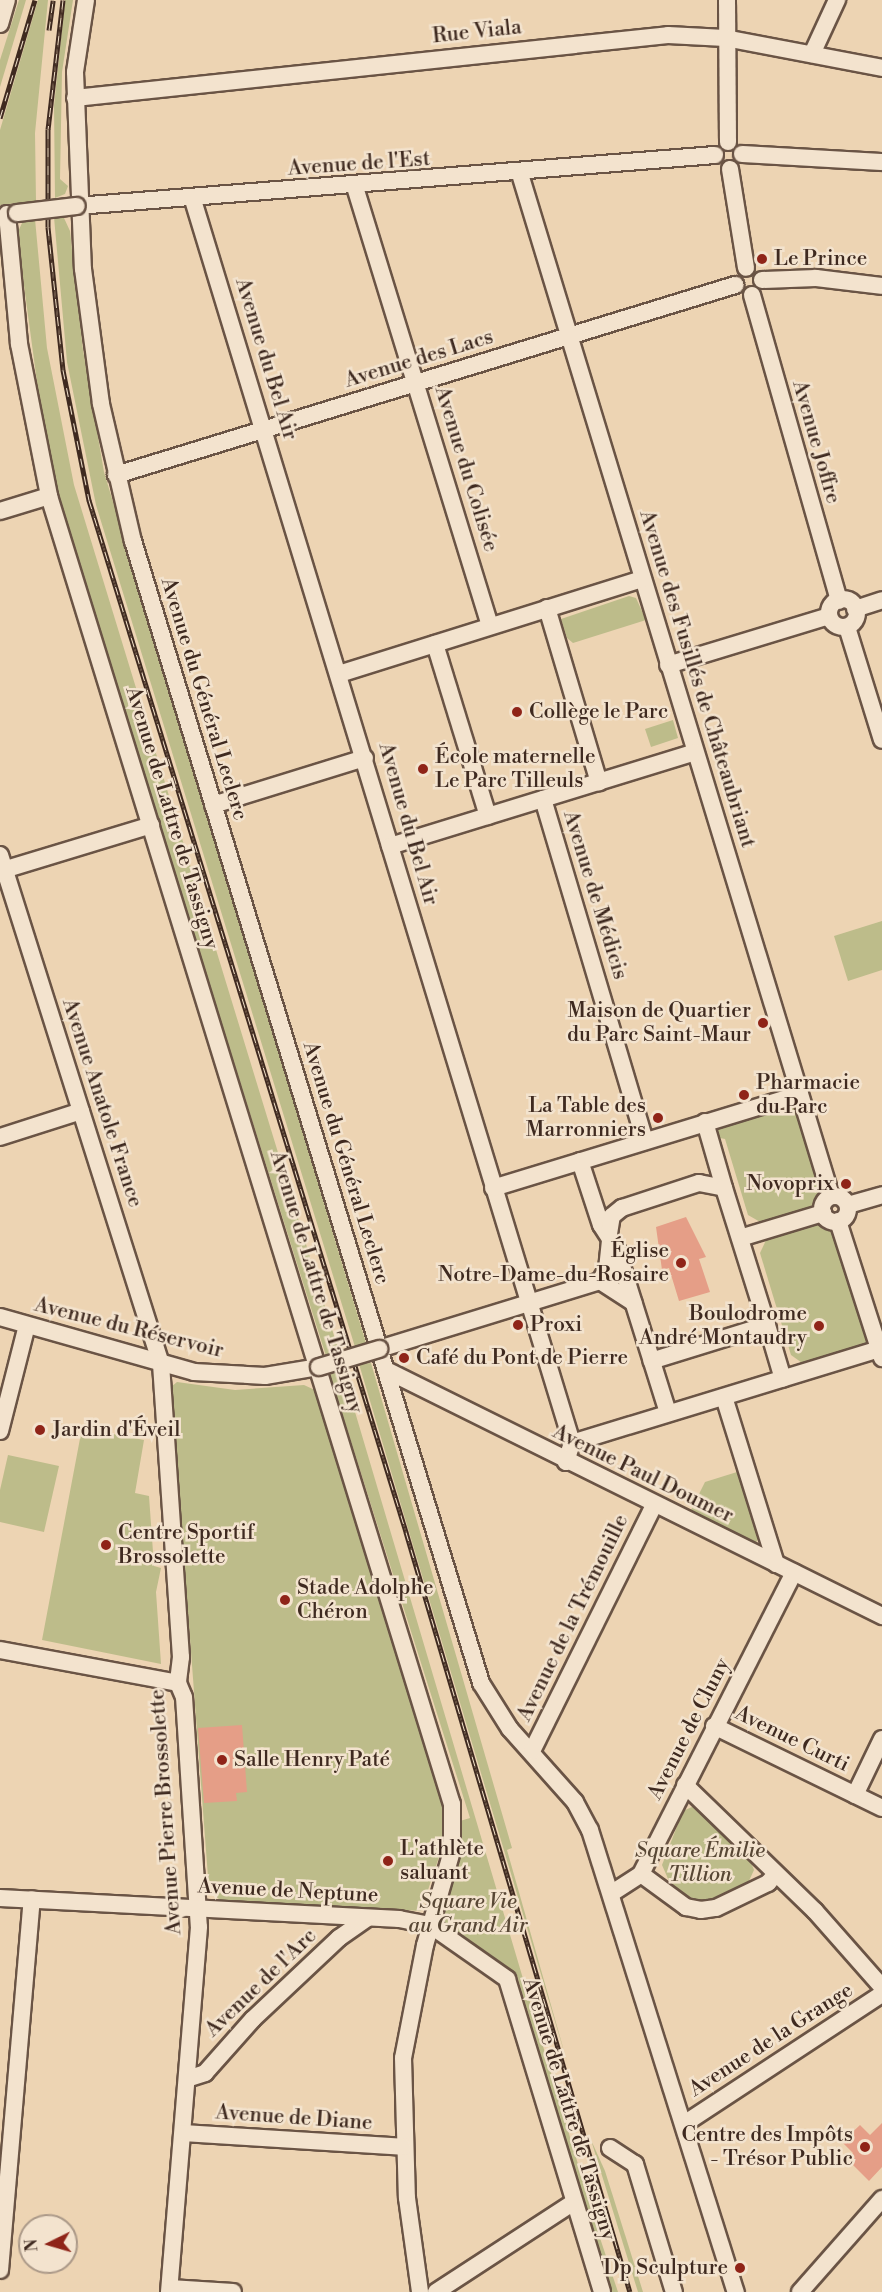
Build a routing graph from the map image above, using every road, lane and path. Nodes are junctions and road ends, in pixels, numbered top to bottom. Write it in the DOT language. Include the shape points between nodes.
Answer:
graph roads {
  1 [pos="7,0"];
  2 [pos="86,0"];
  3 [pos="727,0"];
  4 [pos="837,0"];
  5 [pos="0,24"];
  6 [pos="725,38"];
  7 [pos="812,54"];
  8 [pos="882,68"];
  9 [pos="75,98"];
  10 [pos="728,142"];
  11 [pos="742,154"];
  12 [pos="715,155"];
  13 [pos="882,162"];
  14 [pos="730,169"];
  15 [pos="520,174"];
  16 [pos="355,187"];
  17 [pos="193,200"];
  18 [pos="77,206"];
  19 [pos="8,214"];
  20 [pos="10,244"];
  21 [pos="0,258"];
  22 [pos="746,268"];
  23 [pos="762,280"];
  24 [pos="735,285"];
  25 [pos="882,286"];
  26 [pos="752,295"];
  27 [pos="570,336"];
  28 [pos="417,383"];
  29 [pos="264,430"];
  30 [pos="116,476"];
  31 [pos="49,496"];
  32 [pos="0,511"];
  33 [pos="642,579"];
  34 [pos="839,600"];
  35 [pos="882,600"];
  36 [pos="547,608"];
  37 [pos="855,609"];
  38 [pos="830,616"];
  39 [pos="490,626"];
  40 [pos="847,627"];
  41 [pos="435,644"];
  42 [pos="668,665"];
  43 [pos="339,674"];
  44 [pos="882,741"];
  45 [pos="695,752"];
  46 [pos="364,758"];
  47 [pos="599,782"];
  48 [pos="543,799"];
  49 [pos="213,805"];
  50 [pos="488,816"];
  51 [pos="151,825"];
  52 [pos="390,846"];
  53 [pos="2,865"];
  54 [pos="800,1094"];
  55 [pos="81,1111"];
  56 [pos="705,1122"];
  57 [pos="0,1137"];
  58 [pos="645,1141"];
  59 [pos="580,1161"];
  60 [pos="493,1188"];
  61 [pos="724,1188"];
  62 [pos="882,1195"];
  63 [pos="831,1196"];
  64 [pos="848,1205"];
  65 [pos="823,1213"];
  66 [pos="838,1221"];
  67 [pos="609,1237"];
  68 [pos="740,1238"];
  69 [pos="600,1281"];
  70 [pos="528,1303"];
  71 [pos="634,1303"];
  72 [pos="0,1317"];
  73 [pos="767,1325"];
  74 [pos="27,1326"];
  75 [pos="380,1349"];
  76 [pos="881,1354"];
  77 [pos="651,1361"];
  78 [pos="161,1364"];
  79 [pos="318,1367"];
  80 [pos="386,1370"];
  81 [pos="783,1379"];
  82 [pos="724,1397"];
  83 [pos="668,1413"];
  84 [pos="0,1431"];
  85 [pos="572,1443"];
  86 [pos="566,1462"];
  87 [pos="654,1505"];
  88 [pos="776,1564"];
  89 [pos="794,1573"];
  90 [pos="882,1616"];
  91 [pos="0,1650"];
  92 [pos="178,1683"];
  93 [pos="714,1726"];
  94 [pos="882,1739"];
  95 [pos="532,1751"];
  96 [pos="685,1785"];
  97 [pos="855,1795"];
  98 [pos="882,1808"];
  99 [pos="641,1874"];
  100 [pos="776,1875"];
  101 [pos="612,1893"];
  102 [pos="0,1898"];
  103 [pos="32,1899"];
  104 [pos="199,1909"];
  105 [pos="368,1918"];
  106 [pos="430,1925"];
  107 [pos="882,1987"];
  108 [pos="882,1994"];
  109 [pos="187,2079"];
  110 [pos="684,2124"];
  111 [pos="183,2133"];
  112 [pos="403,2147"];
  113 [pos="610,2148"];
  114 [pos="882,2199"];
  115 [pos="574,2202"];
  116 [pos="0,2270"];
  117 [pos="170,2290"];
  118 [pos="233,2292"];
  119 [pos="420,2292"];
  120 [pos="436,2292"];
  121 [pos="602,2292"];
  122 [pos="674,2292"];
  123 [pos="736,2292"];
  124 [pos="800,2292"];
  1 -- 5 [label="street"];
  2 -- 9 [label="street, Avenue du Général Leclerc"];
  3 -- 6 [label="street"];
  4 -- 7 [label="street"];
  6 -- 7 [label="street, Rue Viala"];
  6 -- 9 [label="street, Rue Viala" via="668,35"];
  6 -- 10 [label="street"];
  7 -- 8 [label="street, Rue Viala"];
  9 -- 18 [label="street, Avenue du Général Leclerc"];
  10 -- 11 [label="street" via="737,144"];
  10 -- 12 [label="street" via="717,148"];
  11 -- 13 [label="street"];
  11 -- 14 [label="street" via="740,163"];
  12 -- 14 [label="street" via="720,166"];
  12 -- 15 [label="street, Avenue de l'Est"];
  14 -- 22 [label="street"];
  15 -- 16 [label="street, Avenue de l'Est"];
  15 -- 27 [label="street, Avenue des Fusillés de Châteaubriant"];
  16 -- 17 [label="street, Avenue de l'Est"];
  16 -- 28 [label="street, Avenue du Colisée"];
  17 -- 18 [label="street, Avenue de l'Est"];
  17 -- 29 [label="street, Avenue du Bel Air"];
  18 -- 19 [label="street, Avenue de l'Est, bridge"];
  18 -- 30 [label="street, Avenue du Général Leclerc" via="90,331"];
  19 -- 20 [label="street, Avenue de Lattre de Tassigny"];
  20 -- 21 [label="street"];
  20 -- 31 [label="street, Avenue de Lattre de Tassigny" via="21,354"];
  22 -- 23 [label="street" via="756,271"];
  22 -- 24 [label="street" via="737,274"];
  23 -- 25 [label="street" via="816,278"];
  23 -- 26 [label="street"];
  24 -- 26 [label="street" via="739,292"];
  24 -- 27 [label="street, Avenue des Lacs"];
  26 -- 34 [label="street, Avenue Joffre"];
  27 -- 28 [label="street, Avenue des Lacs"];
  27 -- 33 [label="street, Avenue des Fusillés de Châteaubriant"];
  28 -- 29 [label="street, Avenue des Lacs"];
  28 -- 39 [label="street, Avenue du Colisée"];
  29 -- 30 [label="street, Avenue des Lacs"];
  29 -- 43 [label="street, Avenue du Bel Air"];
  30 -- 49 [label="street, Avenue du Général Leclerc"];
  31 -- 32 [label="street"];
  31 -- 51 [label="street, Avenue de Lattre de Tassigny"];
  33 -- 36 [label="street"];
  33 -- 42 [label="street, Avenue des Fusillés de Châteaubriant"];
  34 -- 37 [label="street" via="851,602"];
  34 -- 38 [label="street" via="832,606"];
  35 -- 37 [label="street"];
  36 -- 39 [label="street"];
  36 -- 47 [label="street"];
  37 -- 40 [label="street" via="855,621"];
  38 -- 40 [label="street" via="838,626"];
  38 -- 42 [label="street"];
  39 -- 41 [label="street"];
  40 -- 44 [label="street"];
  41 -- 43 [label="street"];
  41 -- 50 [label="street"];
  42 -- 45 [label="street, Avenue des Fusillés de Châteaubriant"];
  43 -- 46 [label="street, Avenue du Bel Air"];
  45 -- 47 [label="street"];
  45 -- 54 [label="street, Avenue des Fusillés de Châteaubriant"];
  46 -- 49 [label="street"];
  46 -- 52 [label="street, Avenue du Bel Air"];
  47 -- 48 [label="street"];
  48 -- 50 [label="street"];
  48 -- 58 [label="street, Avenue de Médicis"];
  49 -- 75 [label="street, Avenue du Général Leclerc"];
  50 -- 52 [label="street"];
  51 -- 53 [label="street"];
  51 -- 79 [label="street, Avenue de Lattre de Tassigny"];
  52 -- 60 [label="street, Avenue du Bel Air"];
  53 -- 55 [label="street, Avenue Anatole France"];
  54 -- 56 [label="street"];
  54 -- 63 [label="street, Avenue des Fusillés de Châteaubriant"];
  55 -- 57 [label="street"];
  55 -- 78 [label="street, Avenue Anatole France"];
  56 -- 58 [label="street"];
  56 -- 61 [label="street"];
  58 -- 59 [label="street"];
  59 -- 60 [label="street"];
  59 -- 67 [label="street" via="601,1225"];
  60 -- 70 [label="street, Avenue du Bel Air"];
  61 -- 67 [label="street" via="699,1183 622,1208 612,1216"];
  61 -- 68 [label="street"];
  62 -- 64 [label="street"];
  63 -- 64 [label="street" via="839,1196"];
  63 -- 65 [label="street" via="822,1205"];
  64 -- 66 [label="street" via="848,1214"];
  65 -- 66 [label="street"];
  65 -- 68 [label="street"];
  66 -- 76 [label="street"];
  67 -- 69 [label="street" via="607,1269"];
  67 -- 71 [label="street"];
  68 -- 73 [label="street"];
  69 -- 70 [label="street, Avenue du Réservoir"];
  69 -- 71 [label="street"];
  70 -- 75 [label="street, Avenue du Réservoir"];
  70 -- 85 [label="street, Avenue du Bel Air"];
  71 -- 77 [label="street"];
  72 -- 74 [label="street, Avenue du Réservoir"];
  73 -- 77 [label="street"];
  73 -- 81 [label="street"];
  74 -- 78 [label="street, Avenue du Réservoir"];
  74 -- 84 [label="street"];
  75 -- 79 [label="street, Avenue du Réservoir, bridge"];
  75 -- 80 [label="street, Avenue du Général Leclerc"];
  76 -- 81 [label="street"];
  77 -- 83 [label="street"];
  78 -- 79 [label="street, Avenue du Réservoir" via="229,1377"];
  78 -- 92 [label="street, Avenue Pierre Brossolette" via="181,1656"];
  79 -- 106 [label="street, Avenue de Lattre de Tassigny" via="452,1804 454,1836"];
  80 -- 86 [label="street, Avenue Paul Doumer"];
  80 -- 95 [label="street, Avenue du Général Leclerc" via="481,1683 510,1729"];
  81 -- 82 [label="street"];
  82 -- 83 [label="street"];
  82 -- 88 [label="street"];
  83 -- 85 [label="street"];
  85 -- 86 [label="street"];
  86 -- 87 [label="street, Avenue Paul Doumer"];
  87 -- 88 [label="street, Avenue Paul Doumer"];
  87 -- 95 [label="street, Avenue de la Trémouille"];
  88 -- 89 [label="street, Avenue Paul Doumer"];
  89 -- 90 [label="street, Avenue Paul Doumer"];
  89 -- 93 [label="street, Avenue de Cluny"];
  91 -- 92 [label="street"];
  92 -- 104 [label="street, Avenue Pierre Brossolette" via="184,1697"];
  93 -- 96 [label="street, Avenue de Cluny"];
  93 -- 97 [label="street, Avenue Curti"];
  94 -- 97 [label="street"];
  95 -- 101 [label="street, Avenue du Général Leclerc" via="575,1802 590,1830"];
  96 -- 99 [label="street, Avenue de Cluny"];
  96 -- 100 [label="street"];
  97 -- 98 [label="street, Avenue Curti"];
  99 -- 100 [label="street" via="686,1907 701,1910 758,1888"];
  99 -- 101 [label="street"];
  100 -- 107 [label="street" via="815,1911"];
  101 -- 110 [label="street, Avenue du Général Leclerc"];
  102 -- 103 [label="street, Avenue de Neptune"];
  103 -- 104 [label="street, Avenue de Neptune"];
  103 -- 116 [label="street"];
  104 -- 105 [label="street, Avenue de Neptune"];
  104 -- 109 [label="street, Avenue Pierre Brossolette"];
  105 -- 106 [label="street, Avenue de Neptune"];
  105 -- 109 [label="street, Avenue de l'Arc" via="339,1938 253,2019 205,2073"];
  106 -- 112 [label="street" via="408,2019"];
  106 -- 115 [label="street, Avenue de Lattre de Tassigny" via="507,1979"];
  108 -- 110 [label="street, Avenue de la Grange"];
  109 -- 111 [label="street, Avenue Pierre Brossolette"];
  110 -- 123 [label="street, Avenue du Général Leclerc"];
  111 -- 112 [label="street, Avenue de Diane"];
  111 -- 117 [label="street, Avenue Pierre Brossolette"];
  112 -- 119 [label="street"];
  113 -- 122 [label="street" via="634,2164"];
  114 -- 124 [label="street"];
  115 -- 120 [label="street"];
  115 -- 121 [label="street, Avenue de Lattre de Tassigny"];
  117 -- 118 [label="street"];
}
